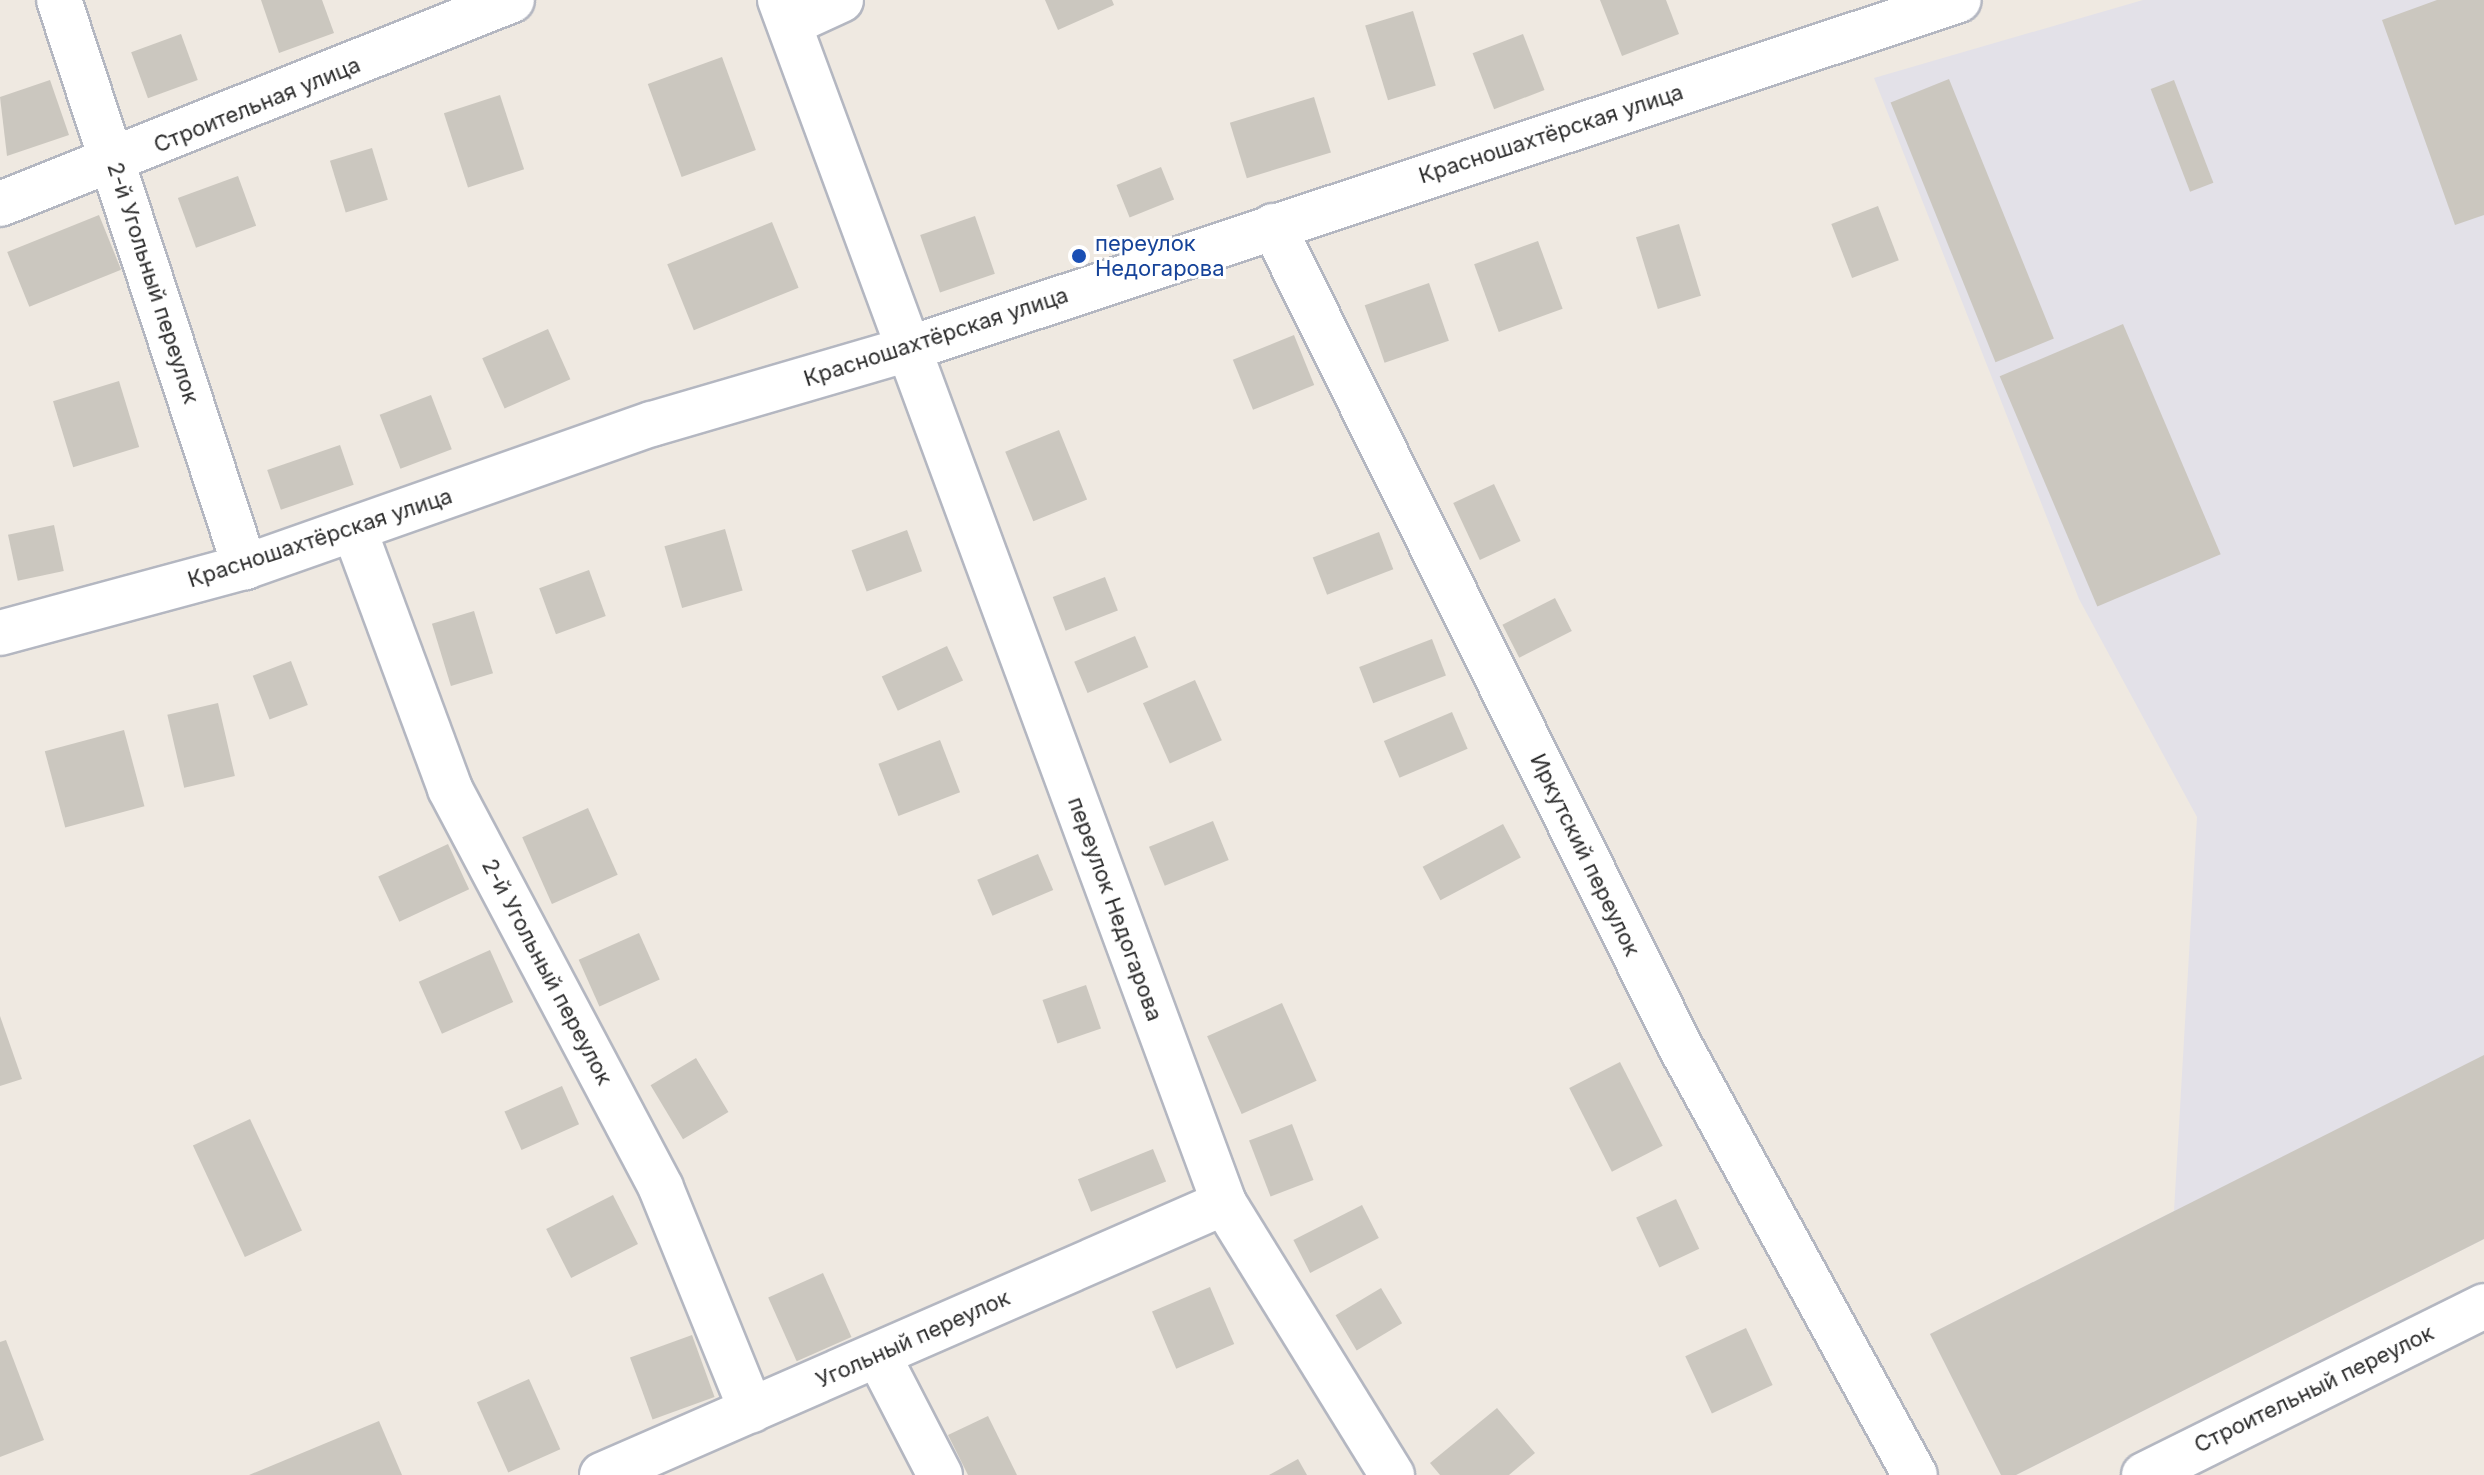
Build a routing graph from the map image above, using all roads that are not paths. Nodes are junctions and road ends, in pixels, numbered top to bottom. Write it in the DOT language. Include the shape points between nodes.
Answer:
graph roads {
  1 [pos="59,0"];
  2 [pos="512,0"];
  3 [pos="841,0"];
  4 [pos="1959,0"];
  5 [pos="786,12"];
  6 [pos="115,163"];
  7 [pos="0,204"];
  8 [pos="1273,226"];
  9 [pos="908,349"];
  10 [pos="354,529"];
  11 [pos="245,567"];
  12 [pos="0,633"];
  13 [pos="1224,1203"];
  14 [pos="2484,1306"];
  15 [pos="878,1355"];
  16 [pos="751,1410"];
  17 [pos="602,1475"];
  18 [pos="940,1475"];
  19 [pos="1392,1475"];
  20 [pos="1915,1475"];
  21 [pos="2144,1475"];
  1 -- 6 [label="street, 2-й Угольный переулок"];
  2 -- 6 [label="street, Строительная улица"];
  3 -- 5 [label="street"];
  4 -- 8 [label="street, Красношахтёрская улица"];
  5 -- 9 [label="street, переулок Недогарова"];
  6 -- 7 [label="street, Строительная улица"];
  6 -- 11 [label="street, 2-й Угольный переулок"];
  8 -- 9 [label="street, Красношахтёрская улица"];
  8 -- 20 [label="street, Иркутский переулок" via="1681,1048"];
  9 -- 10 [label="street, Красношахтёрская улица" via="652,424"];
  9 -- 13 [label="street, переулок Недогарова"];
  10 -- 11 [label="street, Красношахтёрская улица"];
  10 -- 16 [label="street, 2-й Угольный переулок" via="450,789 661,1188"];
  11 -- 12 [label="street, Красношахтёрская улица"];
  13 -- 15 [label="street, Угольный переулок"];
  13 -- 19 [label="street, переулок Недогарова"];
  14 -- 21 [label="street, Строительный переулок"];
  15 -- 16 [label="street, Угольный переулок"];
  15 -- 18 [label="street"];
  16 -- 17 [label="street, Угольный переулок"];
}
